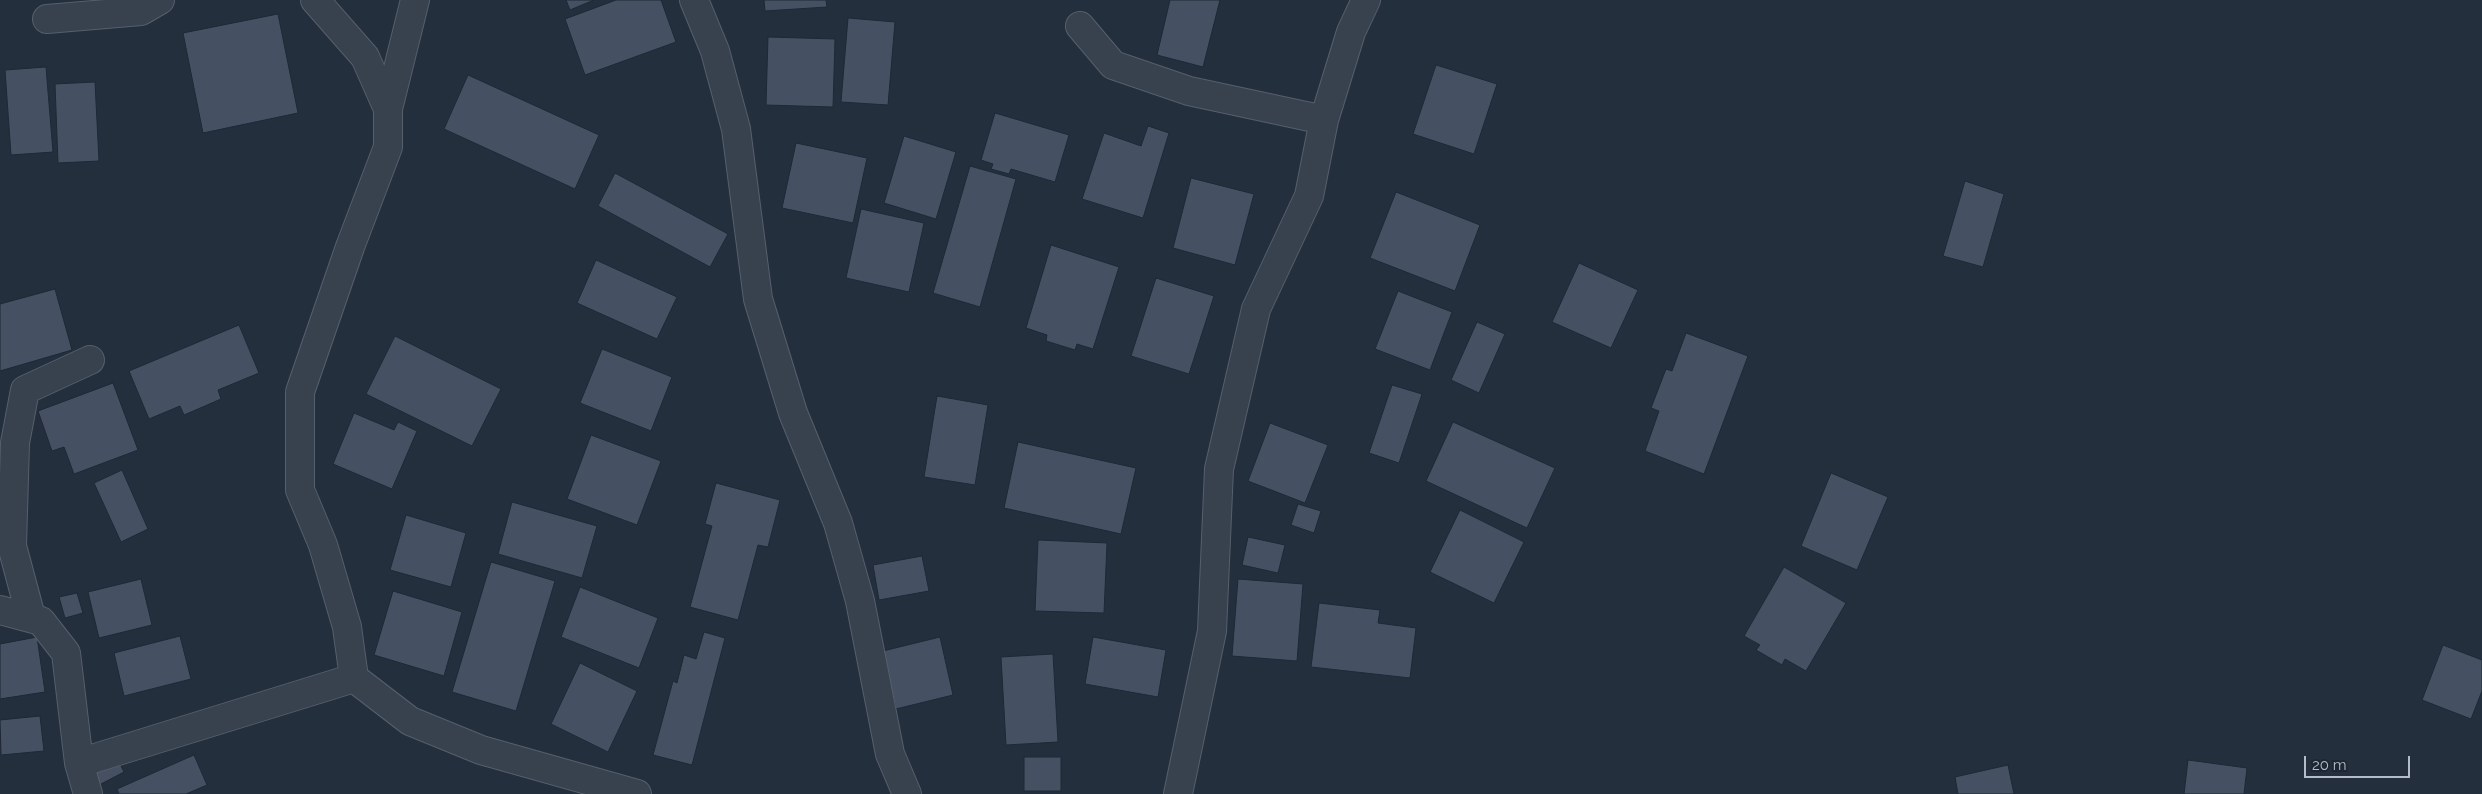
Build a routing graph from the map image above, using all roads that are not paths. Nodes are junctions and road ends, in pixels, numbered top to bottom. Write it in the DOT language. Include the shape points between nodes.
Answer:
graph roads {
  1 [pos="160,0"];
  2 [pos="315,0"];
  3 [pos="415,0"];
  4 [pos="694,0"];
  5 [pos="1366,0"];
  6 [pos="47,19"];
  7 [pos="1080,26"];
  8 [pos="388,109"];
  9 [pos="1324,120"];
  10 [pos="90,360"];
  11 [pos="0,610"];
  12 [pos="31,617"];
  13 [pos="354,678"];
  14 [pos="79,763"];
  15 [pos="88,794"];
  16 [pos="637,794"];
  17 [pos="907,794"];
  18 [pos="1178,794"];
  1 -- 6 [label="street" via="141,11"];
  2 -- 8 [label="street" via="365,57"];
  3 -- 8 [label="street"];
  4 -- 17 [label="street" via="715,51 736,129 758,299 793,413 838,523 860,601 890,754"];
  5 -- 9 [label="street" via="1351,32"];
  7 -- 9 [label="street" via="1113,65 1189,90"];
  8 -- 13 [label="street" via="388,147 300,392 300,490 323,545 347,627"];
  9 -- 18 [label="street" via="1309,196 1256,309 1219,469 1212,631"];
  10 -- 12 [label="street" via="25,390 15,444 12,546"];
  11 -- 12 [label="street"];
  12 -- 14 [label="street" via="41,622 66,653"];
  13 -- 14 [label="street"];
  13 -- 16 [label="street" via="410,722 481,750"];
  14 -- 15 [label="street"];
}
